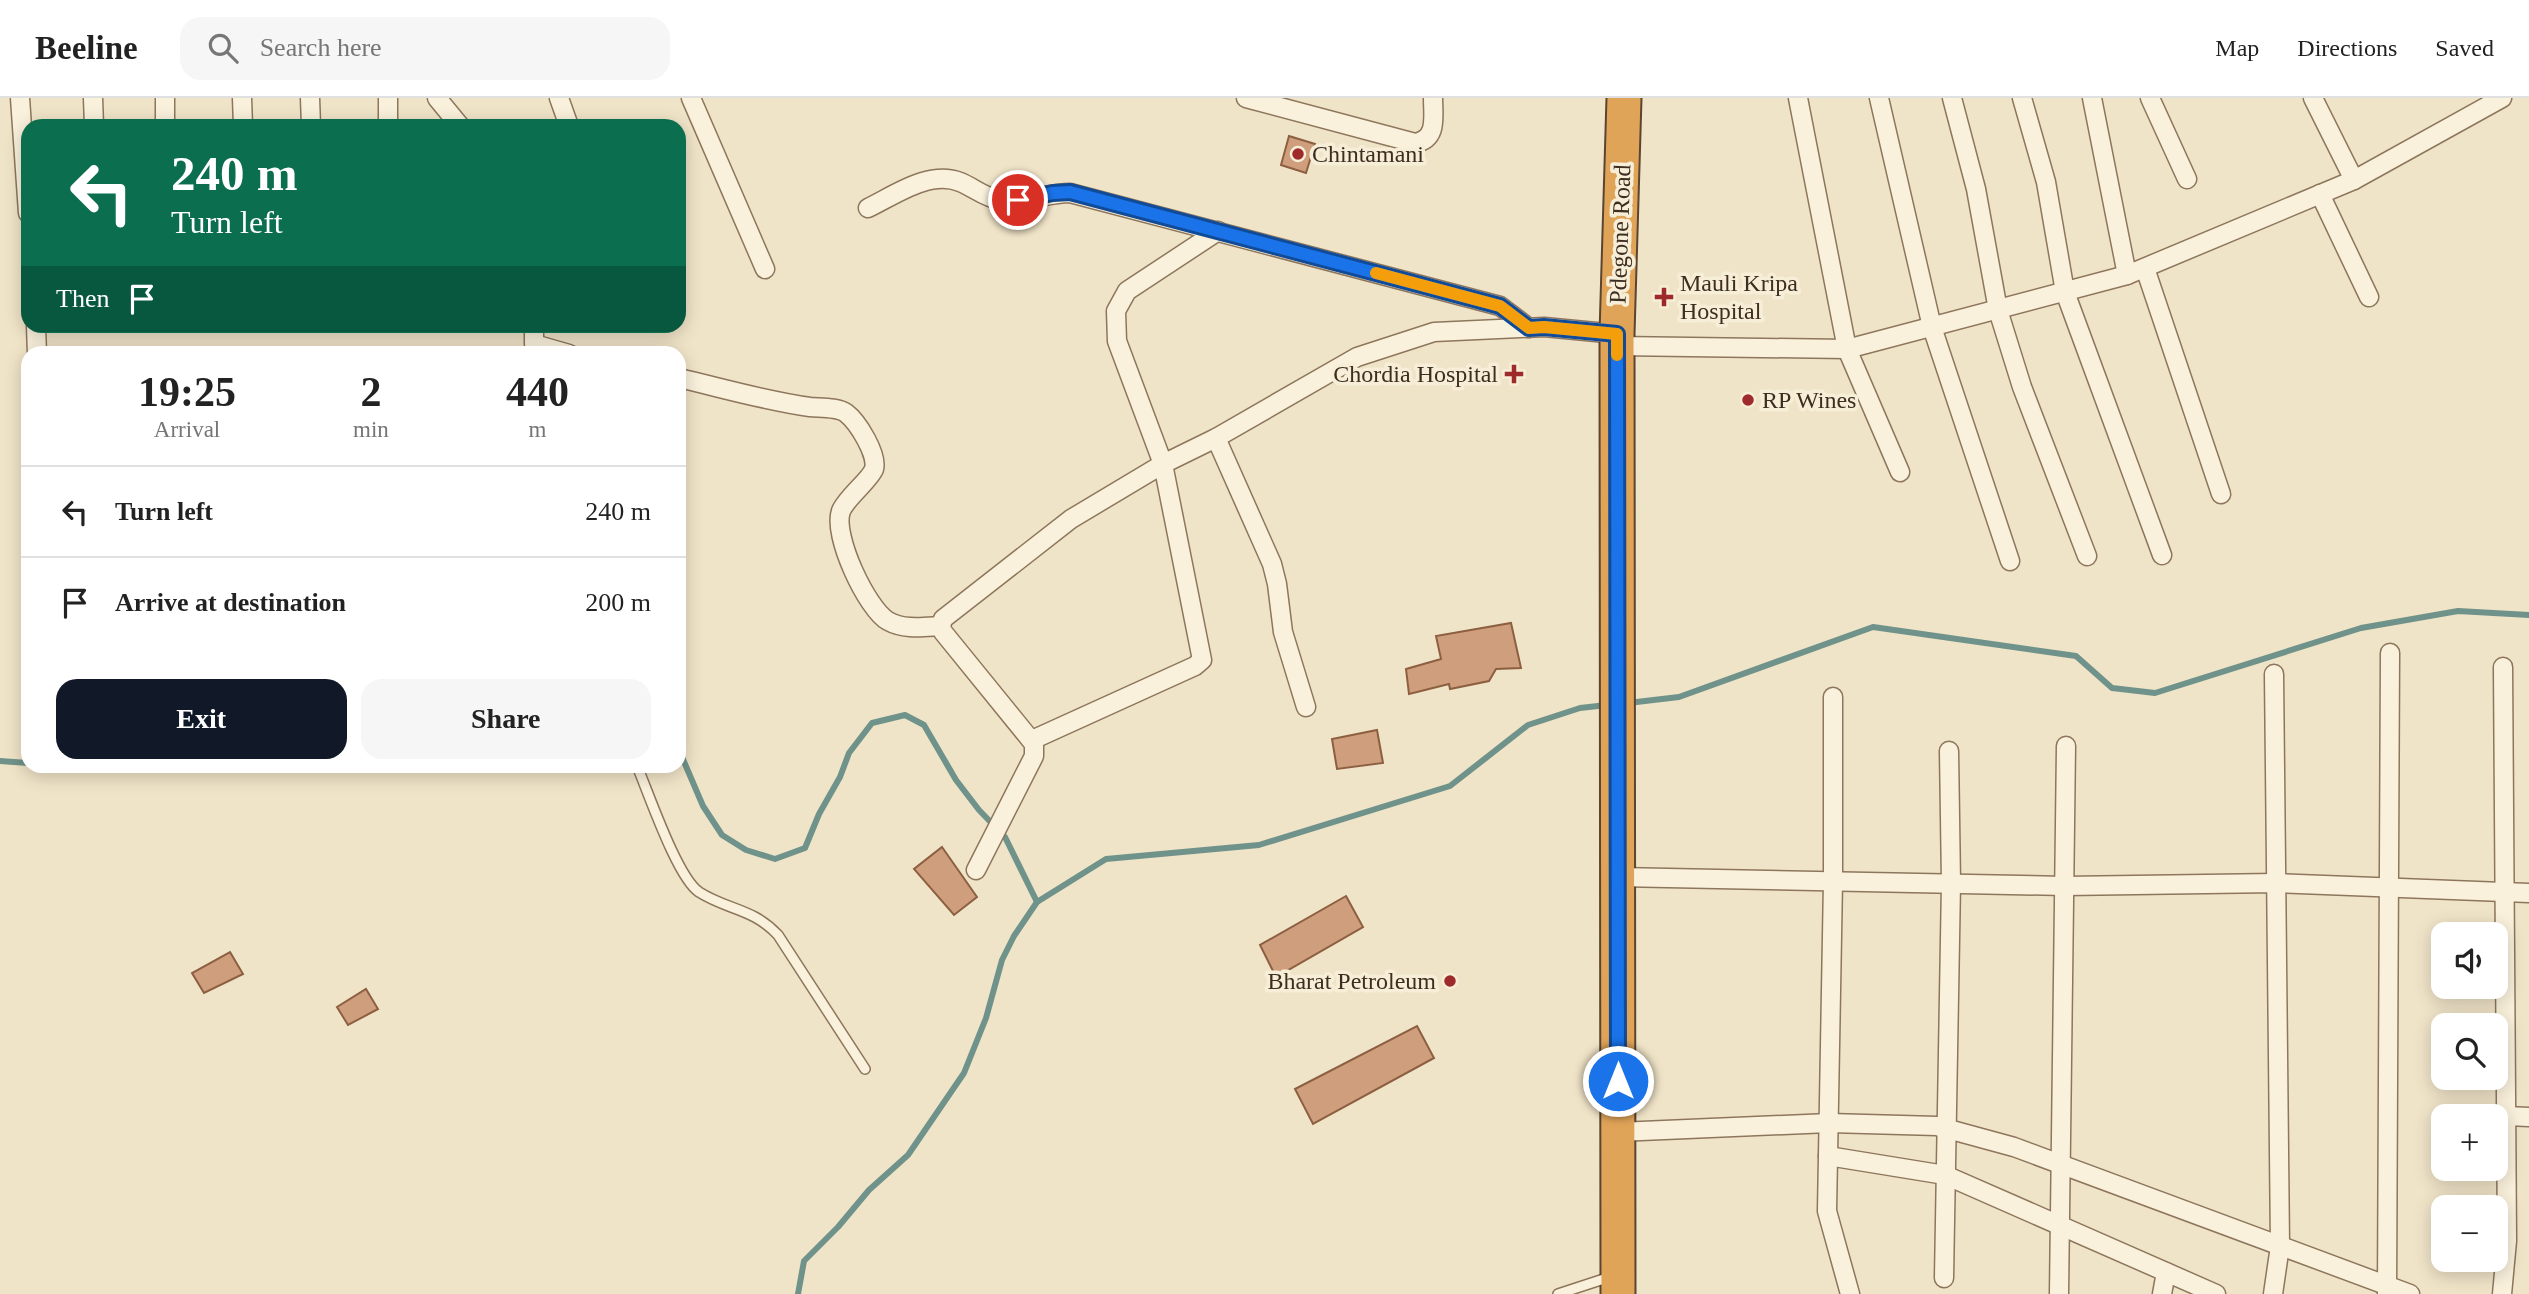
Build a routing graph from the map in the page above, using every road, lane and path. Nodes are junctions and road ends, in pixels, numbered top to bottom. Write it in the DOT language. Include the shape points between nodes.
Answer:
graph roads {
  1 [pos="20,98"];
  2 [pos="93,98"];
  3 [pos="165,98"];
  4 [pos="242,98"];
  5 [pos="310,98"];
  6 [pos="388,98"];
  7 [pos="437,98"];
  8 [pos="559,98"];
  9 [pos="691,98"];
  10 [pos="1246,98"];
  11 [pos="1433,98"];
  12 [pos="1624,98"];
  13 [pos="1798,98"];
  14 [pos="1879,98"];
  15 [pos="1952,98"];
  16 [pos="2022,98"];
  17 [pos="2092,98"];
  18 [pos="2150,98"];
  19 [pos="2313,98"];
  20 [pos="2502,98"];
  21 [pos="21,119"];
  22 [pos="93,119"];
  23 [pos="165,119"];
  24 [pos="243,119"];
  25 [pos="311,119"];
  26 [pos="388,119"];
  27 [pos="454,119"];
  28 [pos="566,119"];
  29 [pos="2188,179"];
  30 [pos="2354,180"];
  31 [pos="2320,194"];
  32 [pos="868,208"];
  33 [pos="1218,231"];
  34 [pos="2145,268"];
  35 [pos="765,269"];
  36 [pos="2127,275"];
  37 [pos="2065,292"];
  38 [pos="2369,297"];
  39 [pos="1998,310"];
  40 [pos="1932,327"];
  41 [pos="1529,328"];
  42 [pos="534,333"];
  43 [pos="1617,340"];
  44 [pos="541,346"];
  45 [pos="1847,349"];
  46 [pos="686,380"];
  47 [pos="1216,438"];
  48 [pos="1163,464"];
  49 [pos="1900,472"];
  50 [pos="2221,494"];
  51 [pos="2162,555"];
  52 [pos="2087,556"];
  53 [pos="2010,561"];
  54 [pos="940,626"];
  55 [pos="2389,653"];
  56 [pos="2503,667"];
  57 [pos="2274,674"];
  58 [pos="1833,697"];
  59 [pos="1307,707"];
  60 [pos="1032,740"];
  61 [pos="2066,746"];
  62 [pos="1949,751"];
  63 [pos="640,773"];
  64 [pos="976,870"];
  65 [pos="1618,877"];
  66 [pos="1833,881"];
  67 [pos="1951,883"];
  68 [pos="2276,883"];
  69 [pos="2065,886"];
  70 [pos="2388,887"];
  71 [pos="2504,892"];
  72 [pos="2529,893"];
  73 [pos="865,1069"];
  74 [pos="2506,1104"];
  75 [pos="2508,1116"];
  76 [pos="2529,1117"];
  77 [pos="1829,1123"];
  78 [pos="1945,1128"];
  79 [pos="1618,1132"];
  80 [pos="1828,1156"];
  81 [pos="2062,1165"];
  82 [pos="1945,1175"];
  83 [pos="2507,1181"];
  84 [pos="2060,1224"];
  85 [pos="2280,1246"];
  86 [pos="2166,1272"];
  87 [pos="1944,1278"];
  88 [pos="1618,1284"];
  89 [pos="2388,1290"];
  90 [pos="1558,1294"];
  91 [pos="1850,1294"];
  92 [pos="2059,1294"];
  93 [pos="2162,1294"];
  94 [pos="2216,1294"];
  95 [pos="2273,1294"];
  96 [pos="2410,1294"];
  97 [pos="2502,1294"];
  1 -- 21 [label="street"];
  2 -- 22 [label="street"];
  3 -- 23 [label="street"];
  4 -- 24 [label="street"];
  5 -- 25 [label="street"];
  6 -- 26 [label="street"];
  7 -- 27 [label="street"];
  8 -- 28 [label="street"];
  9 -- 35 [label="street"];
  10 -- 11 [label="street" via="1415,143 1423,142 1433,129"];
  12 -- 43 [label="highway, Pdegone Road"];
  13 -- 45 [label="street"];
  14 -- 40 [label="street"];
  15 -- 39 [label="street" via="1976,189"];
  16 -- 37 [label="street" via="2046,182"];
  17 -- 36 [label="street"];
  18 -- 29 [label="street"];
  19 -- 30 [label="street"];
  20 -- 30 [label="street"];
  30 -- 31 [label="street"];
  31 -- 34 [label="street"];
  31 -- 38 [label="street"];
  32 -- 33 [label="street" via="924,181 942,178 1002,201 1070,192"];
  33 -- 41 [label="street" via="1500,306"];
  33 -- 48 [label="street" via="1127,291 1116,311 1117,341"];
  34 -- 36 [label="street"];
  34 -- 50 [label="street"];
  36 -- 37 [label="street"];
  37 -- 39 [label="street"];
  37 -- 51 [label="street"];
  39 -- 40 [label="street"];
  39 -- 52 [label="street" via="2022,387"];
  40 -- 45 [label="street"];
  40 -- 53 [label="street"];
  41 -- 43 [label="street"];
  41 -- 47 [label="street" via="1434,332 1357,358"];
  42 -- 44 [label="street" via="534,344"];
  43 -- 45 [label="street"];
  43 -- 65 [label="highway, Pdegone Road"];
  45 -- 49 [label="street"];
  46 -- 54 [label="street" via="844,411 857,424 874,456 874,470 841,512 848,557 872,605 887,621 906,627"];
  47 -- 48 [label="street"];
  47 -- 59 [label="street" via="1272,564 1283,632"];
  48 -- 54 [label="street" via="1071,519 943,619"];
  48 -- 60 [label="street" via="1202,660"];
  54 -- 60 [label="street"];
  55 -- 70 [label="street"];
  56 -- 71 [label="street"];
  57 -- 68 [label="street"];
  58 -- 66 [label="street"];
  60 -- 64 [label="street" via="1034,756"];
  61 -- 69 [label="street"];
  62 -- 67 [label="street"];
  63 -- 73 [label="lane" via="686,879 703,894 749,913 772,929"];
  65 -- 66 [label="street"];
  65 -- 79 [label="highway, Pdegone Road"];
  66 -- 67 [label="street"];
  66 -- 77 [label="street"];
  67 -- 69 [label="street"];
  67 -- 78 [label="street"];
  68 -- 69 [label="street"];
  68 -- 70 [label="street"];
  68 -- 85 [label="street"];
  69 -- 81 [label="street"];
  70 -- 71 [label="street"];
  70 -- 89 [label="street"];
  71 -- 72 [label="street"];
  71 -- 74 [label="street"];
  75 -- 76 [label="street"];
  77 -- 78 [label="street"];
  77 -- 79 [label="street"];
  77 -- 80 [label="street"];
  78 -- 81 [label="street"];
  78 -- 82 [label="street"];
  79 -- 88 [label="highway, Pdegone Road"];
  80 -- 82 [label="street"];
  80 -- 91 [label="street" via="1826,1211"];
  81 -- 84 [label="street"];
  81 -- 85 [label="street"];
  82 -- 84 [label="street"];
  82 -- 87 [label="street"];
  83 -- 97 [label="street"];
  84 -- 86 [label="street"];
  84 -- 92 [label="street"];
  85 -- 89 [label="street"];
  85 -- 95 [label="street"];
  86 -- 93 [label="street"];
  86 -- 94 [label="street"];
  88 -- 90 [label="lane"];
  89 -- 96 [label="street"];
}
